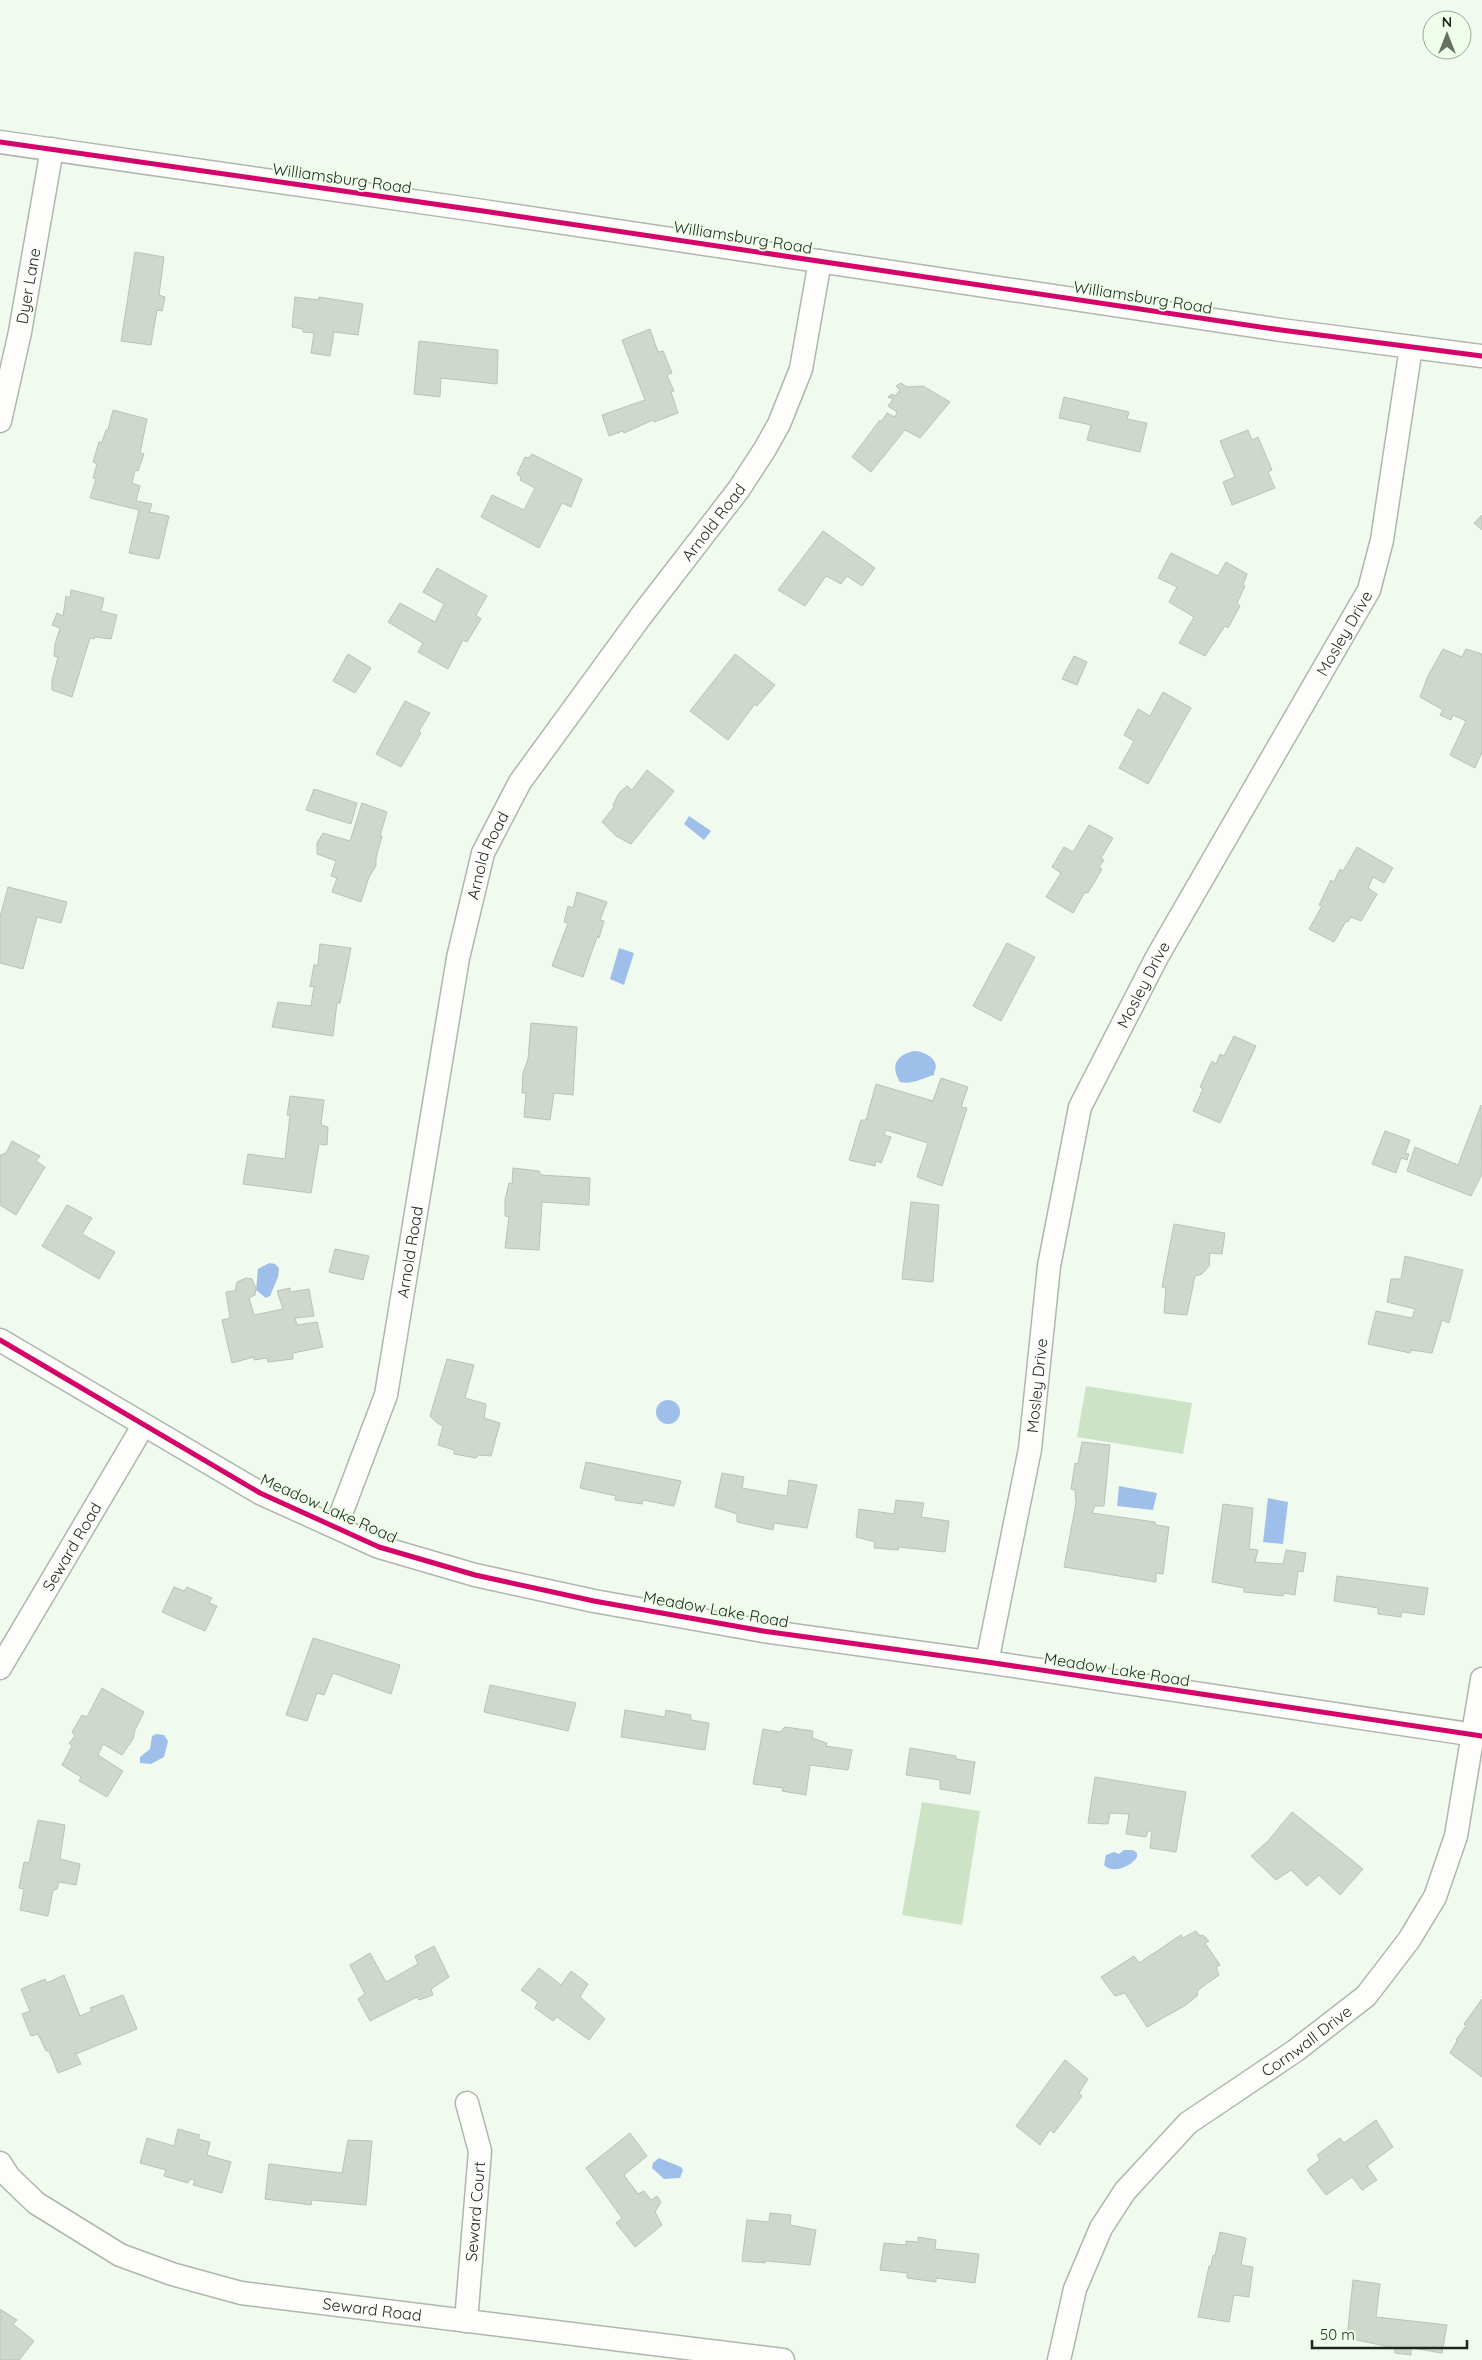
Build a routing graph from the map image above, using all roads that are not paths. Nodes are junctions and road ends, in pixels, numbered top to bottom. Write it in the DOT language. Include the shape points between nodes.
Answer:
graph roads {
  1 [pos="0,142"];
  2 [pos="52,150"];
  3 [pos="820,261"];
  4 [pos="1412,347"];
  5 [pos="1482,356"];
  6 [pos="0,421"];
  7 [pos="0,1340"];
  8 [pos="143,1426"];
  9 [pos="336,1527"];
  10 [pos="987,1662"];
  11 [pos="0,1668"];
  12 [pos="1482,1679"];
  13 [pos="1477,1735"];
  14 [pos="468,2103"];
  15 [pos="0,2163"];
  16 [pos="466,2321"];
  17 [pos="782,2360"];
  18 [pos="1059,2360"];
  1 -- 2 [label="street, Williamsburg Road"];
  2 -- 3 [label="street, Williamsburg Road"];
  2 -- 6 [label="street, Dyer Lane" via="20,332"];
  3 -- 4 [label="street, Williamsburg Road"];
  3 -- 9 [label="street, Arnold Road" via="801,369 779,424 739,489 520,782 483,853 458,958 386,1395"];
  4 -- 5 [label="street, Williamsburg Road"];
  4 -- 10 [label="street, Mosley Drive" via="1382,540 1369,590 1158,957 1080,1107 1049,1266 1030,1449"];
  7 -- 8 [label="street, Meadow Lake Road"];
  8 -- 9 [label="street, Meadow Lake Road" via="260,1493"];
  8 -- 11 [label="street, Seward Road"];
  9 -- 10 [label="street, Meadow Lake Road" via="379,1547 475,1575 594,1601 763,1631"];
  10 -- 13 [label="street, Meadow Lake Road"];
  12 -- 13 [label="street, Cornwall Drive"];
  13 -- 18 [label="street, Cornwall Drive" via="1456,1836 1435,1897 1409,1940 1366,1996 1295,2051 1188,2123 1125,2191 1101,2228 1075,2289"];
  14 -- 16 [label="street, Seward Court" via="480,2151"];
  15 -- 16 [label="street, Seward Road" via="9,2177 36,2203 120,2255 172,2274 246,2294"];
  16 -- 17 [label="street, Seward Road"];
}
